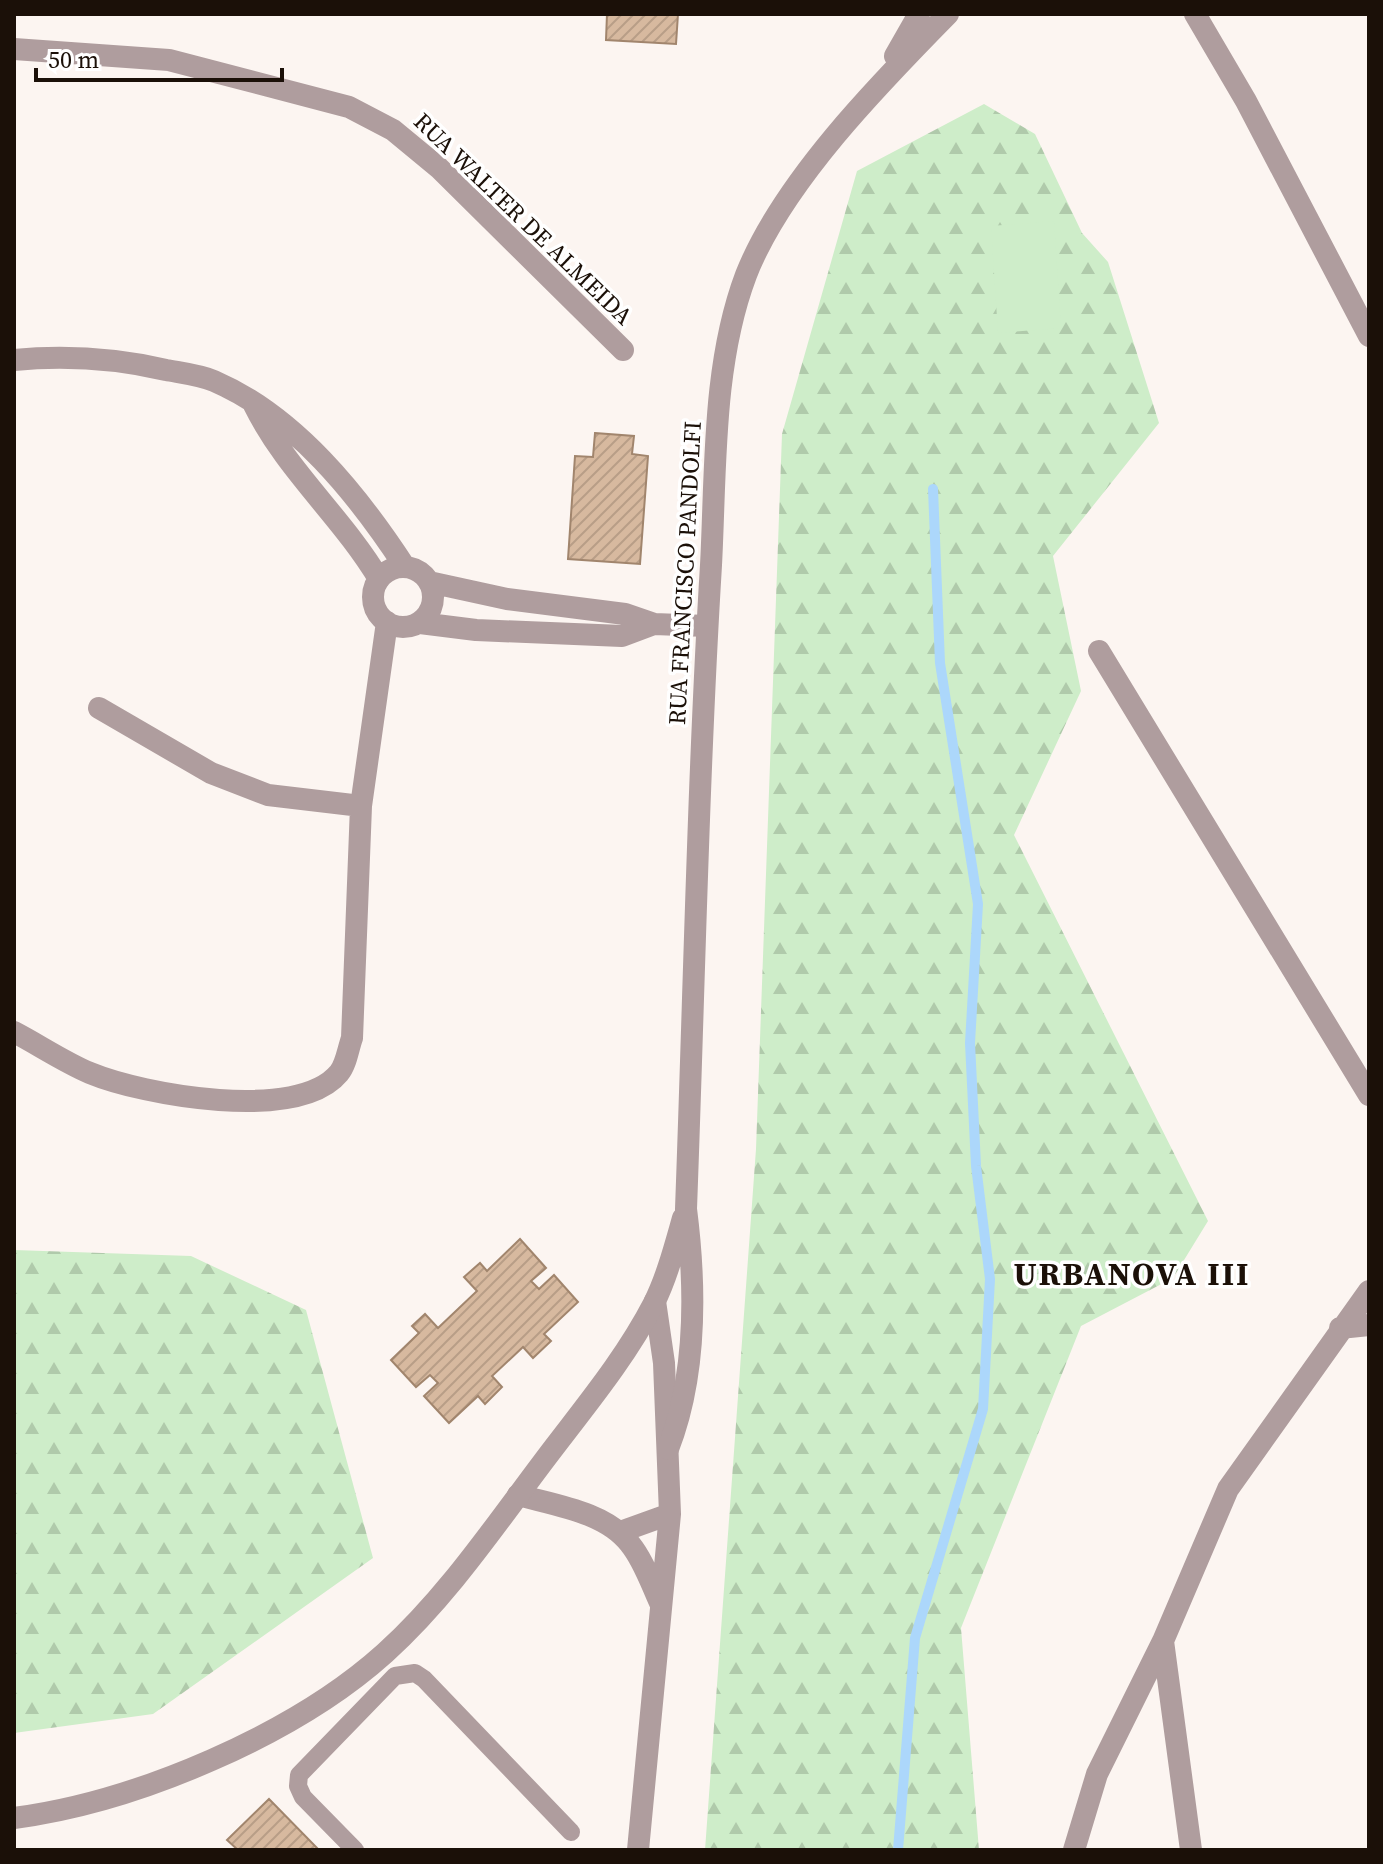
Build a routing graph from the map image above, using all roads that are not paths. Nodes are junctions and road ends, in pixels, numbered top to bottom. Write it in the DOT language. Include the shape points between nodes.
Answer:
graph roads {
  1 [pos="919,14"];
  2 [pos="948,14"];
  3 [pos="1195,14"];
  4 [pos="14,49"];
  5 [pos="881,81"];
  6 [pos="1369,336"];
  7 [pos="623,350"];
  8 [pos="14,360"];
  9 [pos="254,405"];
  10 [pos="405,567"];
  11 [pos="379,579"];
  12 [pos="429,582"];
  13 [pos="387,622"];
  14 [pos="420,623"];
  15 [pos="654,624"];
  16 [pos="707,626"];
  17 [pos="1099,651"];
  18 [pos="99,708"];
  19 [pos="361,806"];
  20 [pos="14,1032"];
  21 [pos="1369,1095"];
  22 [pos="686,1209"];
  23 [pos="1369,1291"];
  24 [pos="655,1301"];
  25 [pos="1369,1325"];
  26 [pos="1340,1328"];
  27 [pos="668,1449"];
  28 [pos="518,1495"];
  29 [pos="670,1514"];
  30 [pos="620,1532"];
  31 [pos="662,1606"];
  32 [pos="1163,1641"];
  33 [pos="390,1648"];
  34 [pos="415,1673"];
  35 [pos="14,1818"];
  36 [pos="571,1832"];
  37 [pos="355,1850"];
  38 [pos="638,1850"];
  39 [pos="1074,1850"];
  40 [pos="1191,1850"];
  1 -- 5 [label="street"];
  2 -- 5 [label="street, RUA FRANCISCO PANDOLFI"];
  3 -- 6 [label="street"];
  4 -- 7 [label="street, RUA WALTER DE ALMEIDA" via="169,60 349,107 393,130 439,168"];
  5 -- 16 [label="street, RUA FRANCISCO PANDOLFI" via="798,187 746,275 732,324 721,401"];
  8 -- 9 [label="street" via="114,358 213,381"];
  9 -- 10 [label="street" via="311,448"];
  9 -- 11 [label="street" via="271,439"];
  10 -- 11 [label="street"];
  10 -- 12 [label="street"];
  11 -- 13 [label="street" via="374,606"];
  12 -- 14 [label="street" via="434,601"];
  12 -- 15 [label="street" via="507,599 625,614"];
  13 -- 14 [label="street" via="403,627"];
  13 -- 19 [label="street"];
  14 -- 15 [label="street" via="622,636"];
  15 -- 16 [label="street"];
  16 -- 22 [label="street, RUA FRANCISCO PANDOLFI"];
  17 -- 21 [label="street"];
  18 -- 19 [label="street" via="225,779 268,795"];
  19 -- 20 [label="street" via="352,1038 340,1072 318,1090 243,1102 159,1091 90,1073"];
  22 -- 24 [label="street"];
  22 -- 27 [label="street" via="692,1253 688,1359 679,1420"];
  23 -- 26 [label="street"];
  24 -- 27 [label="street"];
  24 -- 28 [label="street" via="617,1366"];
  25 -- 26 [label="street"];
  26 -- 32 [label="street" via="1228,1489"];
  27 -- 29 [label="street"];
  28 -- 30 [label="street" via="574,1511"];
  28 -- 33 [label="street" via="446,1588"];
  29 -- 30 [label="street"];
  29 -- 31 [label="street"];
  30 -- 31 [label="street"];
  31 -- 38 [label="street"];
  32 -- 39 [label="street" via="1097,1774"];
  32 -- 40 [label="street"];
  33 -- 34 [label="lane"];
  33 -- 35 [label="street" via="311,1711 222,1754 138,1787"];
  34 -- 36 [label="lane"];
  34 -- 37 [label="lane" via="395,1676 299,1775 303,1797"];
}
